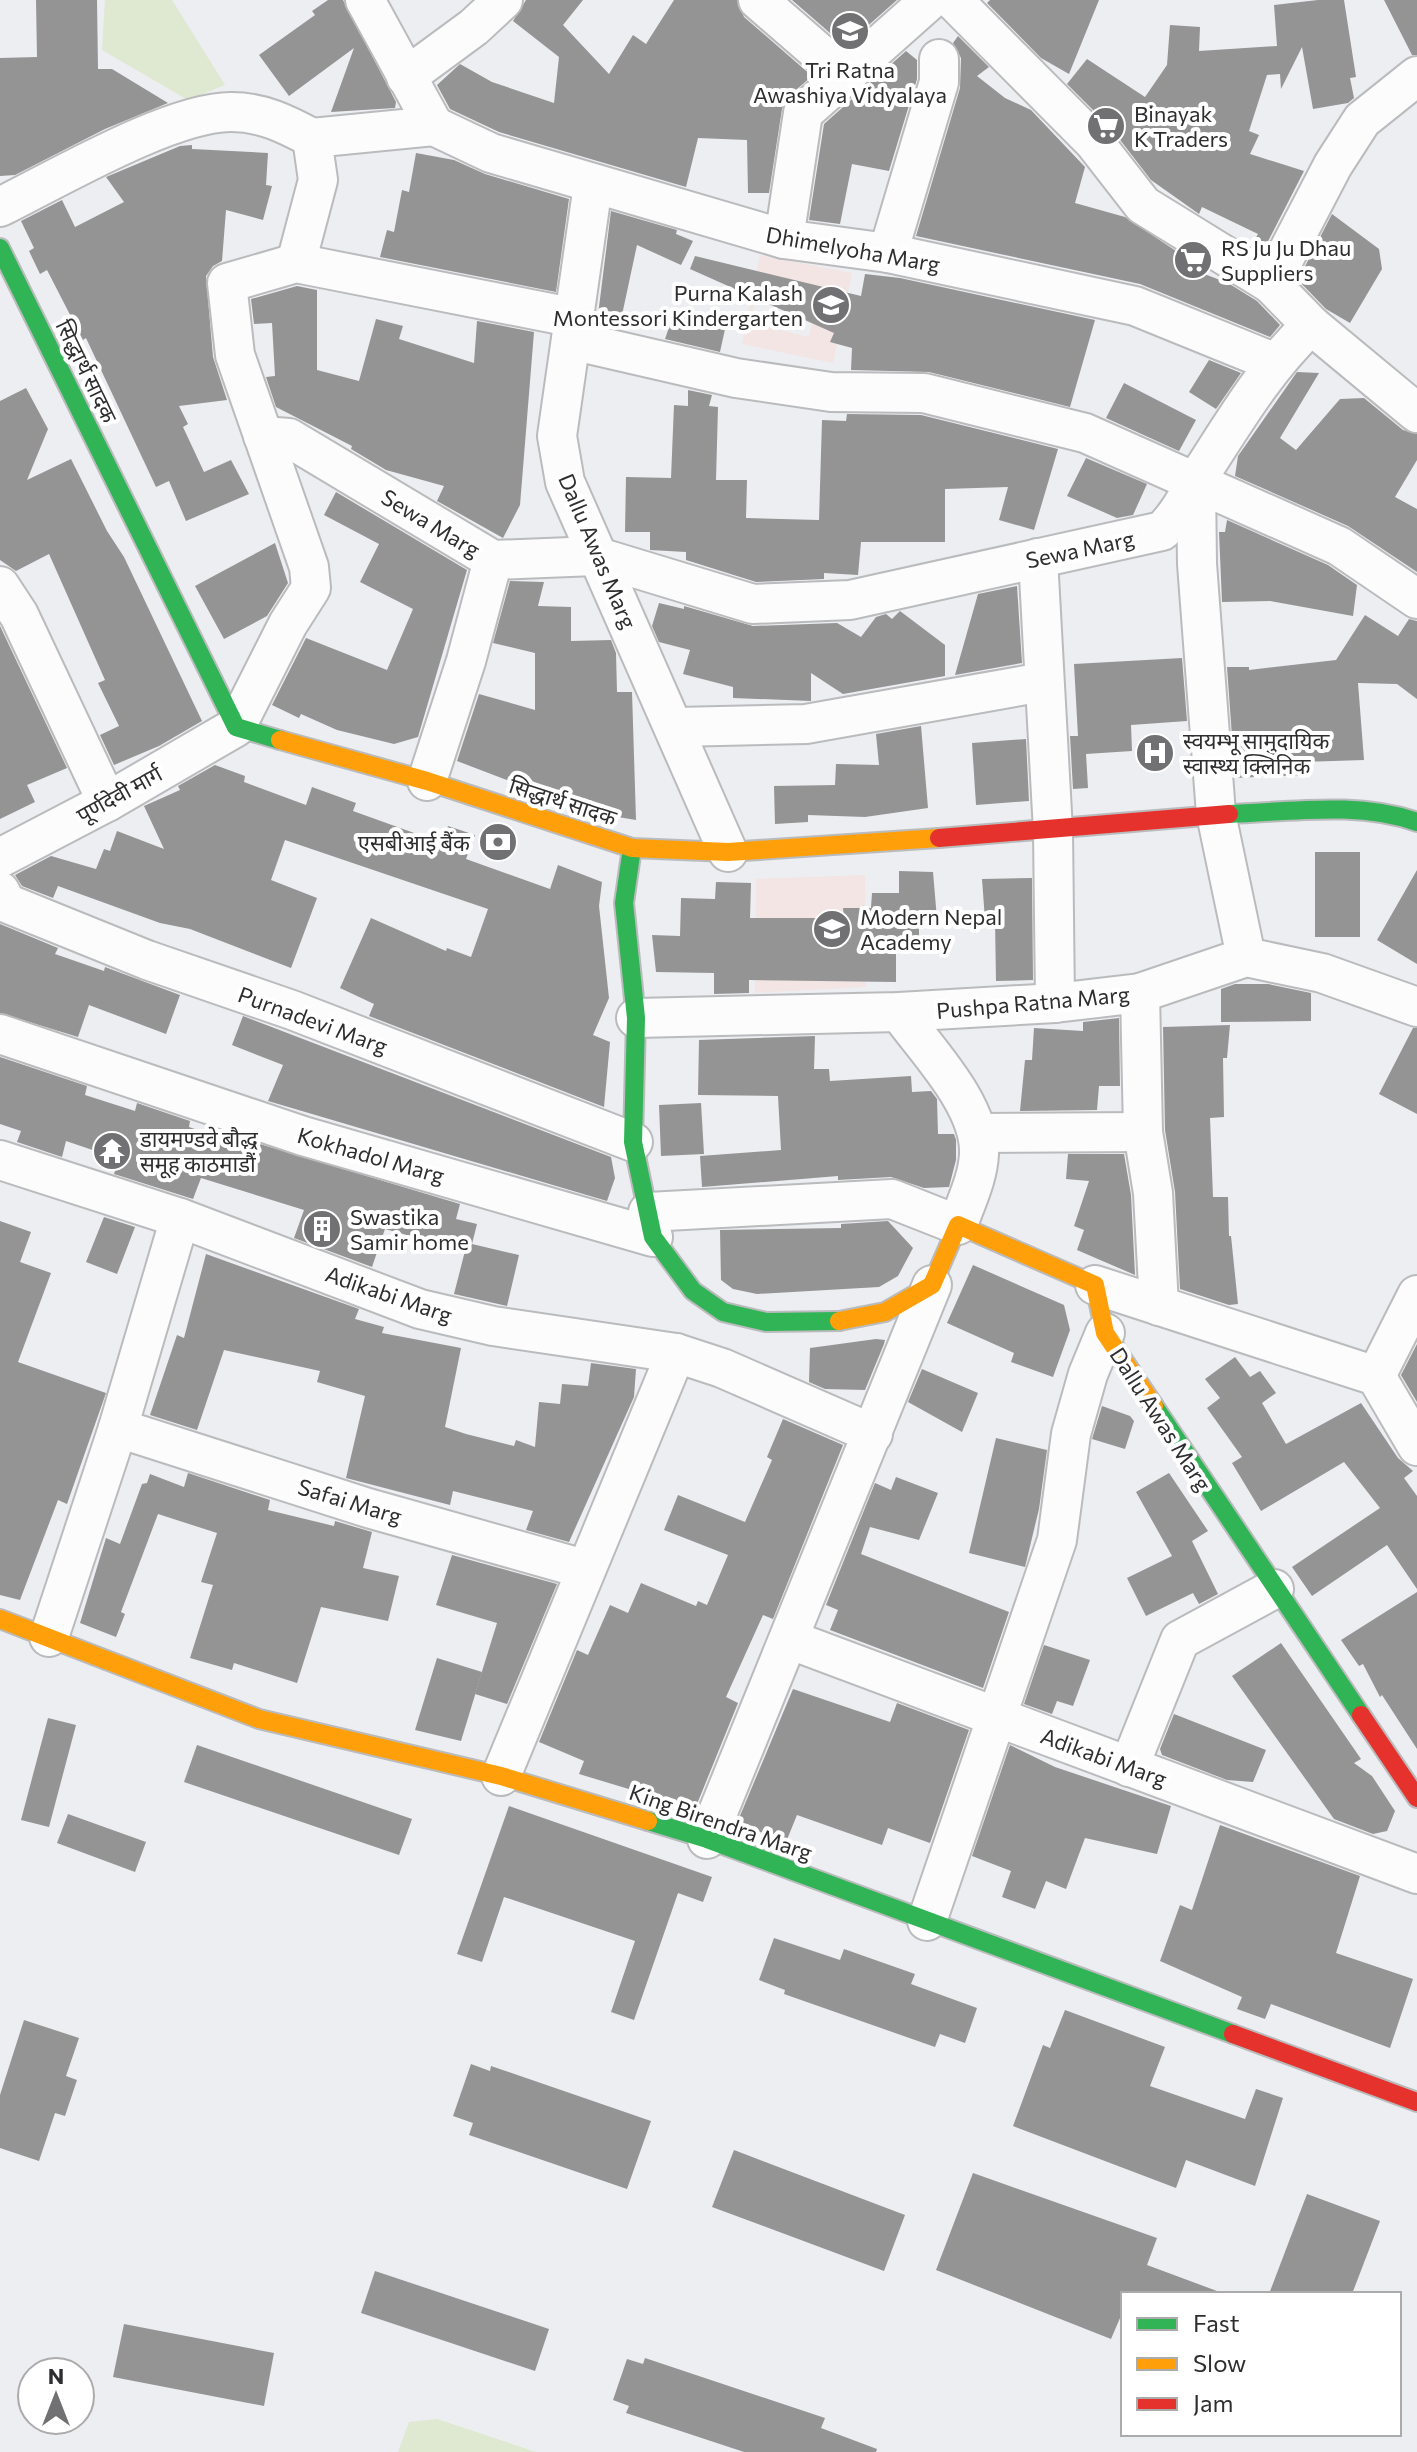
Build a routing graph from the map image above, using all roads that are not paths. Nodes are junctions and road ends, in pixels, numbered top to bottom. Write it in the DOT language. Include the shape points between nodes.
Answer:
graph roads {
  1 [pos="365,0"];
  2 [pos="503,0"];
  3 [pos="758,0"];
  4 [pos="930,0"];
  5 [pos="953,0"];
  6 [pos="939,59"];
  7 [pos="1417,76"];
  8 [pos="406,77"];
  9 [pos="847,77"];
  10 [pos="434,126"];
  11 [pos="312,138"];
  12 [pos="593,185"];
  13 [pos="0,207"];
  14 [pos="784,239"];
  15 [pos="0,248"];
  16 [pos="888,253"];
  17 [pos="296,263"];
  18 [pos="1271,284"];
  19 [pos="1311,325"];
  20 [pos="574,329"];
  21 [pos="1273,362"];
  22 [pos="1417,413"];
  23 [pos="263,436"];
  24 [pos="1196,481"];
  25 [pos="595,556"];
  26 [pos="1038,558"];
  27 [pos="493,560"];
  28 [pos="0,586"];
  29 [pos="1417,599"];
  30 [pos="1043,682"];
  31 [pos="236,727"];
  32 [pos="676,727"];
  33 [pos="427,781"];
  34 [pos="107,802"];
  35 [pos="1216,814"];
  36 [pos="1417,822"];
  37 [pos="1053,831"];
  38 [pos="632,848"];
  39 [pos="728,852"];
  40 [pos="0,858"];
  41 [pos="0,891"];
  42 [pos="1246,957"];
  43 [pos="1140,993"];
  44 [pos="1055,1003"];
  45 [pos="1417,1007"];
  46 [pos="899,1012"];
  47 [pos="636,1018"];
  48 [pos="0,1034"];
  49 [pos="1143,1132"];
  50 [pos="978,1133"];
  51 [pos="633,1142"];
  52 [pos="0,1160"];
  53 [pos="180,1218"];
  54 [pos="651,1225"];
  55 [pos="958,1225"];
  56 [pos="932,1285"];
  57 [pos="1095,1285"];
  58 [pos="1417,1295"];
  59 [pos="1159,1306"];
  60 [pos="1105,1333"];
  61 [pos="676,1353"];
  62 [pos="1376,1376"];
  63 [pos="118,1428"];
  64 [pos="873,1434"];
  65 [pos="1417,1446"];
  66 [pos="584,1569"];
  67 [pos="1274,1589"];
  68 [pos="0,1619"];
  69 [pos="49,1637"];
  70 [pos="791,1640"];
  71 [pos="997,1718"];
  72 [pos="1129,1767"];
  73 [pos="501,1776"];
  74 [pos="1417,1798"];
  75 [pos="707,1839"];
  76 [pos="1417,1874"];
  77 [pos="927,1921"];
  78 [pos="1417,2102"];
  1 -- 8 [label="street"];
  2 -- 8 [label="street"];
  3 -- 9 [label="street"];
  4 -- 9 [label="street"];
  5 -- 18 [label="street" via="1094,142 1143,205"];
  6 -- 16 [label="street" via="939,82"];
  7 -- 18 [label="street" via="1362,120"];
  8 -- 10 [label="street"];
  9 -- 14 [label="street" via="803,113"];
  10 -- 11 [label="street"];
  10 -- 12 [label="street, Dhimelyoha Marg" via="491,153"];
  11 -- 13 [label="street" via="274,118 230,112 170,125"];
  11 -- 17 [label="street" via="318,180"];
  12 -- 14 [label="street, Dhimelyoha Marg"];
  12 -- 20 [label="street, Dallu Awas Marg"];
  14 -- 16 [label="street, Dhimelyoha Marg"];
  15 -- 31 [label="street, सिद्धार्थ सादक"];
  16 -- 21 [label="street, Dhimelyoha Marg" via="1135,306"];
  17 -- 20 [label="street"];
  17 -- 23 [label="street" via="227,283 235,355"];
  18 -- 19 [label="street"];
  19 -- 21 [label="street, Sewa Marg"];
  19 -- 22 [label="street"];
  20 -- 24 [label="street" via="736,378 831,392 924,393 1085,433"];
  20 -- 25 [label="street, Dallu Awas Marg" via="557,436 565,482"];
  21 -- 24 [label="street, Sewa Marg"];
  23 -- 27 [label="street, Sewa Marg" via="289,438"];
  23 -- 31 [label="street" via="309,567 311,588"];
  24 -- 26 [label="street, Sewa Marg" via="1181,513 1162,531"];
  24 -- 29 [label="street" via="1339,546"];
  24 -- 35 [label="street"];
  25 -- 26 [label="street, Sewa Marg" via="753,604 850,600"];
  25 -- 27 [label="street, Sewa Marg"];
  25 -- 32 [label="street, Dallu Awas Marg"];
  26 -- 30 [label="street"];
  27 -- 33 [label="street"];
  28 -- 34 [label="street" via="19,615"];
  30 -- 32 [label="street" via="806,724"];
  30 -- 37 [label="street"];
  31 -- 33 [label="street, सिद्धार्थ सादक"];
  31 -- 34 [label="street, पूर्णदेवी मार्ग"];
  32 -- 39 [label="street, Dallu Awas Marg"];
  33 -- 38 [label="street, सिद्धार्थ सादक"];
  34 -- 40 [label="street, पूर्णदेवी मार्ग"];
  35 -- 36 [label="street, सिद्धार्थ सादक" via="1357,810 1389,812"];
  35 -- 37 [label="street, सिद्धार्थ सादक"];
  35 -- 42 [label="street"];
  37 -- 39 [label="street, सिद्धार्थ सादक"];
  37 -- 44 [label="street"];
  38 -- 39 [label="street, सिद्धार्थ सादक"];
  38 -- 47 [label="street" via="624,903"];
  41 -- 51 [label="street, Purnadevi Marg" via="6,903 147,960 292,1010"];
  42 -- 43 [label="street, Pushpa Ratna Marg"];
  42 -- 45 [label="street" via="1322,973"];
  43 -- 44 [label="street, Pushpa Ratna Marg"];
  43 -- 49 [label="street"];
  44 -- 46 [label="street, Pushpa Ratna Marg"];
  46 -- 47 [label="street, Pushpa Ratna Marg"];
  46 -- 50 [label="street" via="970,1109"];
  47 -- 51 [label="street"];
  48 -- 54 [label="street, Kokhadol Marg" via="303,1136"];
  49 -- 50 [label="street"];
  49 -- 59 [label="street" via="1153,1193"];
  50 -- 55 [label="street" via="975,1175"];
  51 -- 54 [label="street"];
  52 -- 53 [label="street, Adikabi Marg"];
  53 -- 61 [label="street, Adikabi Marg" via="420,1309 493,1326"];
  53 -- 63 [label="street"];
  54 -- 55 [label="street, Kokhadol Marg" via="892,1199"];
  54 -- 56 [label="street" via="693,1291 723,1312 766,1322 828,1323 885,1312"];
  55 -- 56 [label="street"];
  55 -- 57 [label="street"];
  56 -- 64 [label="street"];
  57 -- 59 [label="street"];
  57 -- 60 [label="street, Dallu Awas Marg"];
  58 -- 62 [label="street"];
  59 -- 62 [label="street"];
  60 -- 67 [label="street, Dallu Awas Marg"];
  60 -- 71 [label="street" via="1071,1434 1057,1540"];
  61 -- 64 [label="street, Adikabi Marg"];
  61 -- 66 [label="street"];
  62 -- 65 [label="street"];
  63 -- 66 [label="street, Safai Marg" via="368,1508"];
  63 -- 69 [label="street"];
  64 -- 70 [label="street"];
  66 -- 73 [label="street"];
  67 -- 72 [label="street" via="1180,1640"];
  67 -- 74 [label="street, Dallu Awas Marg"];
  68 -- 69 [label="street, King Birendra Marg"];
  69 -- 73 [label="street, King Birendra Marg" via="259,1719"];
  70 -- 71 [label="street, Adikabi Marg"];
  70 -- 75 [label="street"];
  71 -- 72 [label="street, Adikabi Marg"];
  71 -- 77 [label="street"];
  72 -- 76 [label="street, Adikabi Marg"];
  73 -- 75 [label="street, King Birendra Marg"];
  75 -- 77 [label="street, King Birendra Marg"];
  77 -- 78 [label="street, King Birendra Marg"];
}
